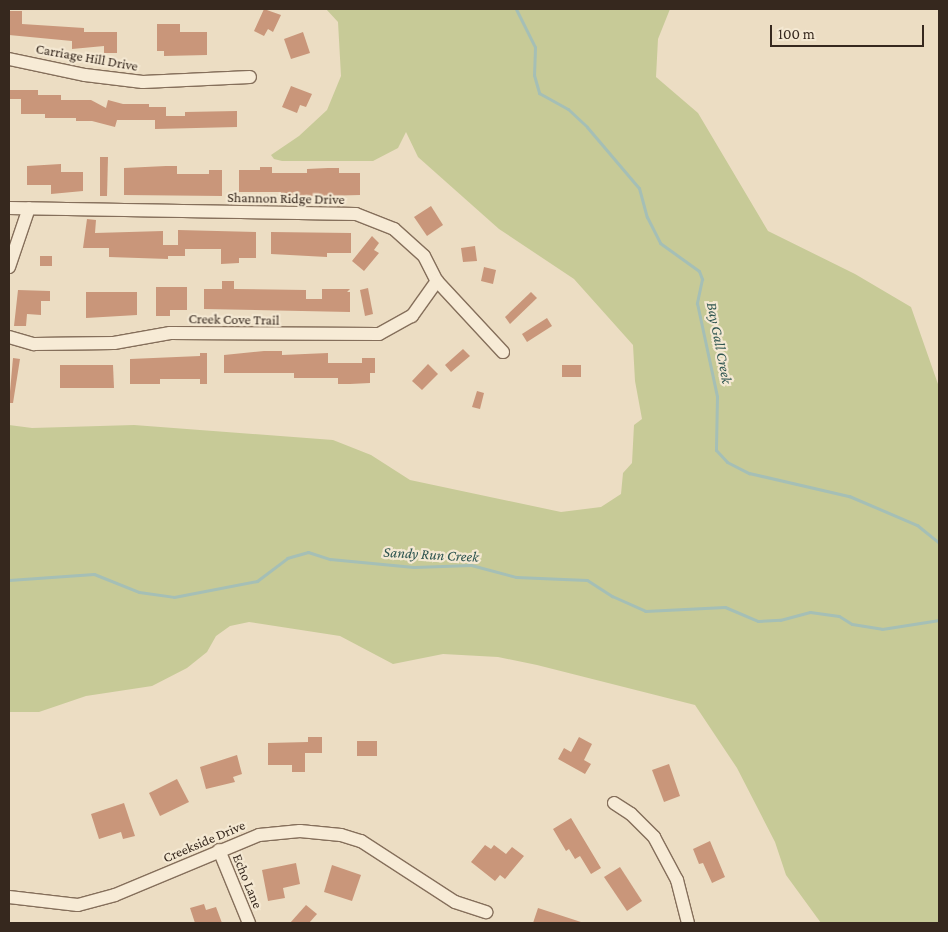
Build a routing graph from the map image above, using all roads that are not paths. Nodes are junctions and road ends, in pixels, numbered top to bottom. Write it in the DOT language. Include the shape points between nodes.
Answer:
graph roads {
  1 [pos="9,59"];
  2 [pos="250,77"];
  3 [pos="9,208"];
  4 [pos="29,208"];
  5 [pos="9,266"];
  6 [pos="438,281"];
  7 [pos="9,337"];
  8 [pos="504,352"];
  9 [pos="614,803"];
  10 [pos="219,850"];
  11 [pos="9,897"];
  12 [pos="486,912"];
  13 [pos="249,923"];
  14 [pos="688,923"];
  1 -- 2 [label="street, Carriage Hill Drive" via="143,82"];
  3 -- 4 [label="street, Shannon Ridge Drive"];
  4 -- 5 [label="street"];
  4 -- 6 [label="street, Shannon Ridge Drive" via="356,214 394,229 424,256"];
  6 -- 7 [label="street, Creek Cove Trail" via="412,316 379,334 170,333 114,342 34,344"];
  6 -- 8 [label="street, Shannon Ridge Drive"];
  9 -- 14 [label="street" via="631,814 654,837 677,880"];
  10 -- 11 [label="street, Creekside Drive" via="115,895 78,905"];
  10 -- 12 [label="street, Creekside Drive" via="259,835 300,831 341,834 383,852 455,902"];
  10 -- 13 [label="street, Echo Lane"];
}
